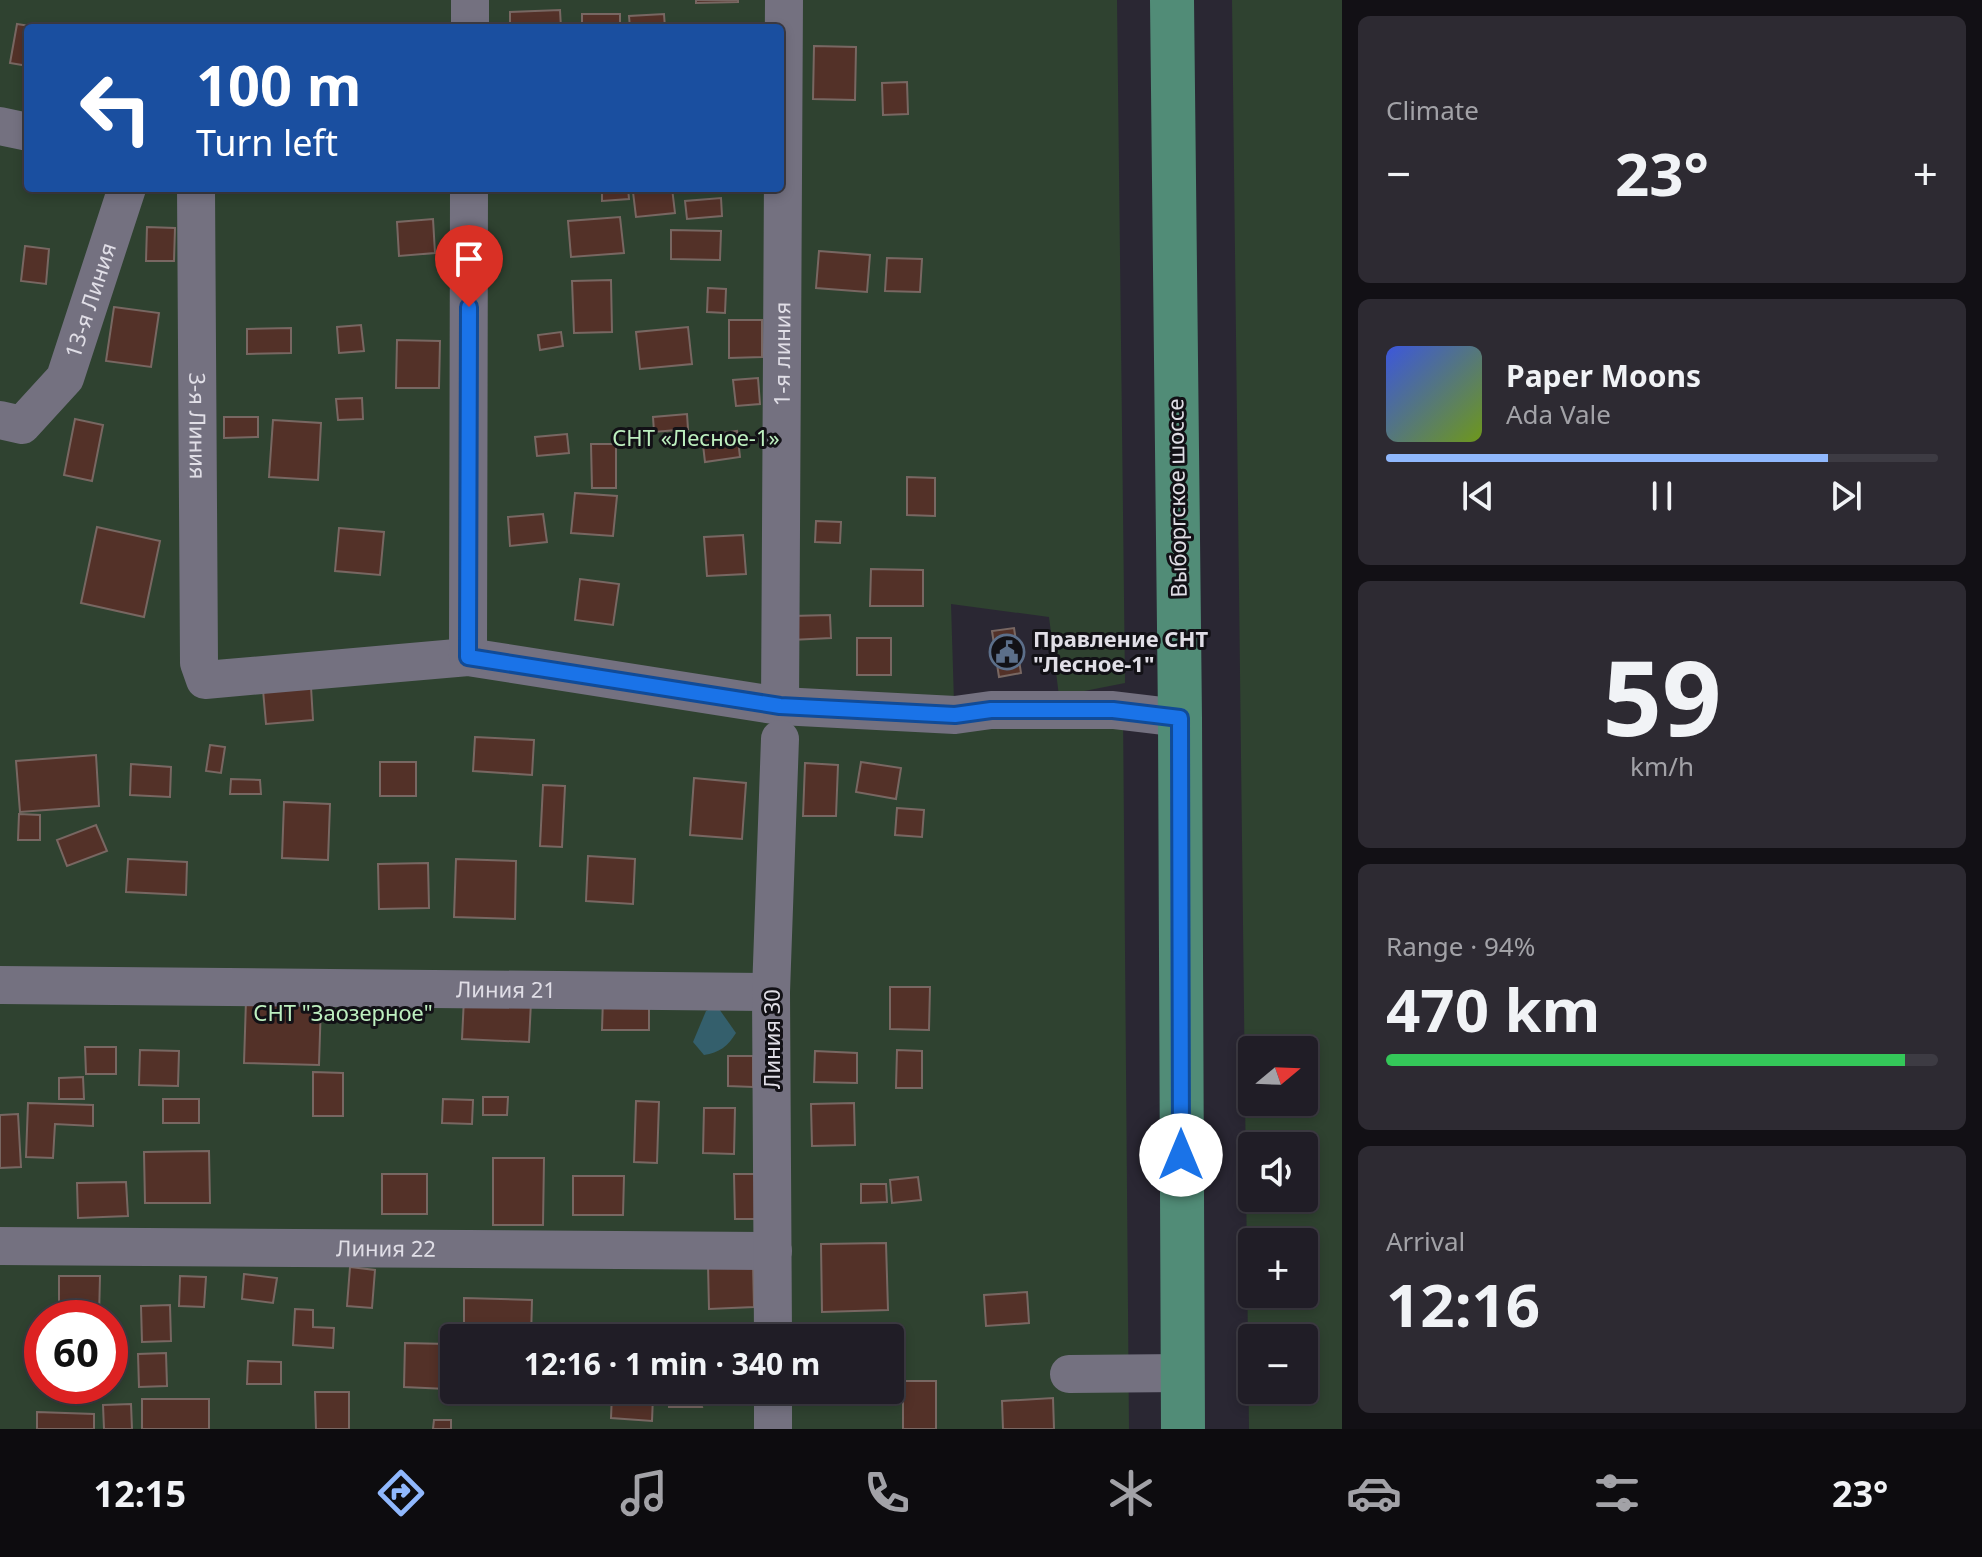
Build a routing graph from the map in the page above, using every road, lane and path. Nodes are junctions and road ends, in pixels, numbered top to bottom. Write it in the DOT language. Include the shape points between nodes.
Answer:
graph roads {
  1 [pos="470,0"];
  2 [pos="784,0"];
  3 [pos="1172,0"];
  4 [pos="470,24"];
  5 [pos="784,24"];
  6 [pos="0,126"];
  7 [pos="24,131"];
  8 [pos="126,192"];
  9 [pos="196,192"];
  10 [pos="469,192"];
  11 [pos="783,192"];
  12 [pos="0,420"];
  13 [pos="468,657"];
  14 [pos="1180,718"];
  15 [pos="780,723"];
  16 [pos="0,985"];
  17 [pos="771,992"];
  18 [pos="0,1246"];
  19 [pos="773,1251"];
  20 [pos="773,1324"];
  21 [pos="1182,1373"];
  22 [pos="1069,1374"];
  23 [pos="773,1404"];
  24 [pos="773,1429"];
  25 [pos="1183,1429"];
  1 -- 4 [label="street"];
  2 -- 5 [label="street, 1-я линия"];
  3 -- 14 [label="main road, Выборгское шоссе"];
  6 -- 7 [label="street"];
  8 -- 12 [label="street, 13-я Линия" via="65,378 22,425"];
  9 -- 13 [label="street, 3-я Линия" via="199,663 205,680"];
  10 -- 13 [label="street"];
  11 -- 15 [label="street, 1-я линия"];
  13 -- 15 [label="street"];
  14 -- 15 [label="street" via="1113,710 991,710"];
  14 -- 21 [label="main road, Выборгское шоссе"];
  15 -- 17 [label="street, Линия 30"];
  16 -- 17 [label="street, Линия 21"];
  17 -- 19 [label="street, Линия 30"];
  18 -- 19 [label="street, Линия 22"];
  19 -- 20 [label="street, Линия 30"];
  21 -- 22 [label="street"];
  21 -- 25 [label="main road, Выборгское шоссе"];
  23 -- 24 [label="street"];
}
